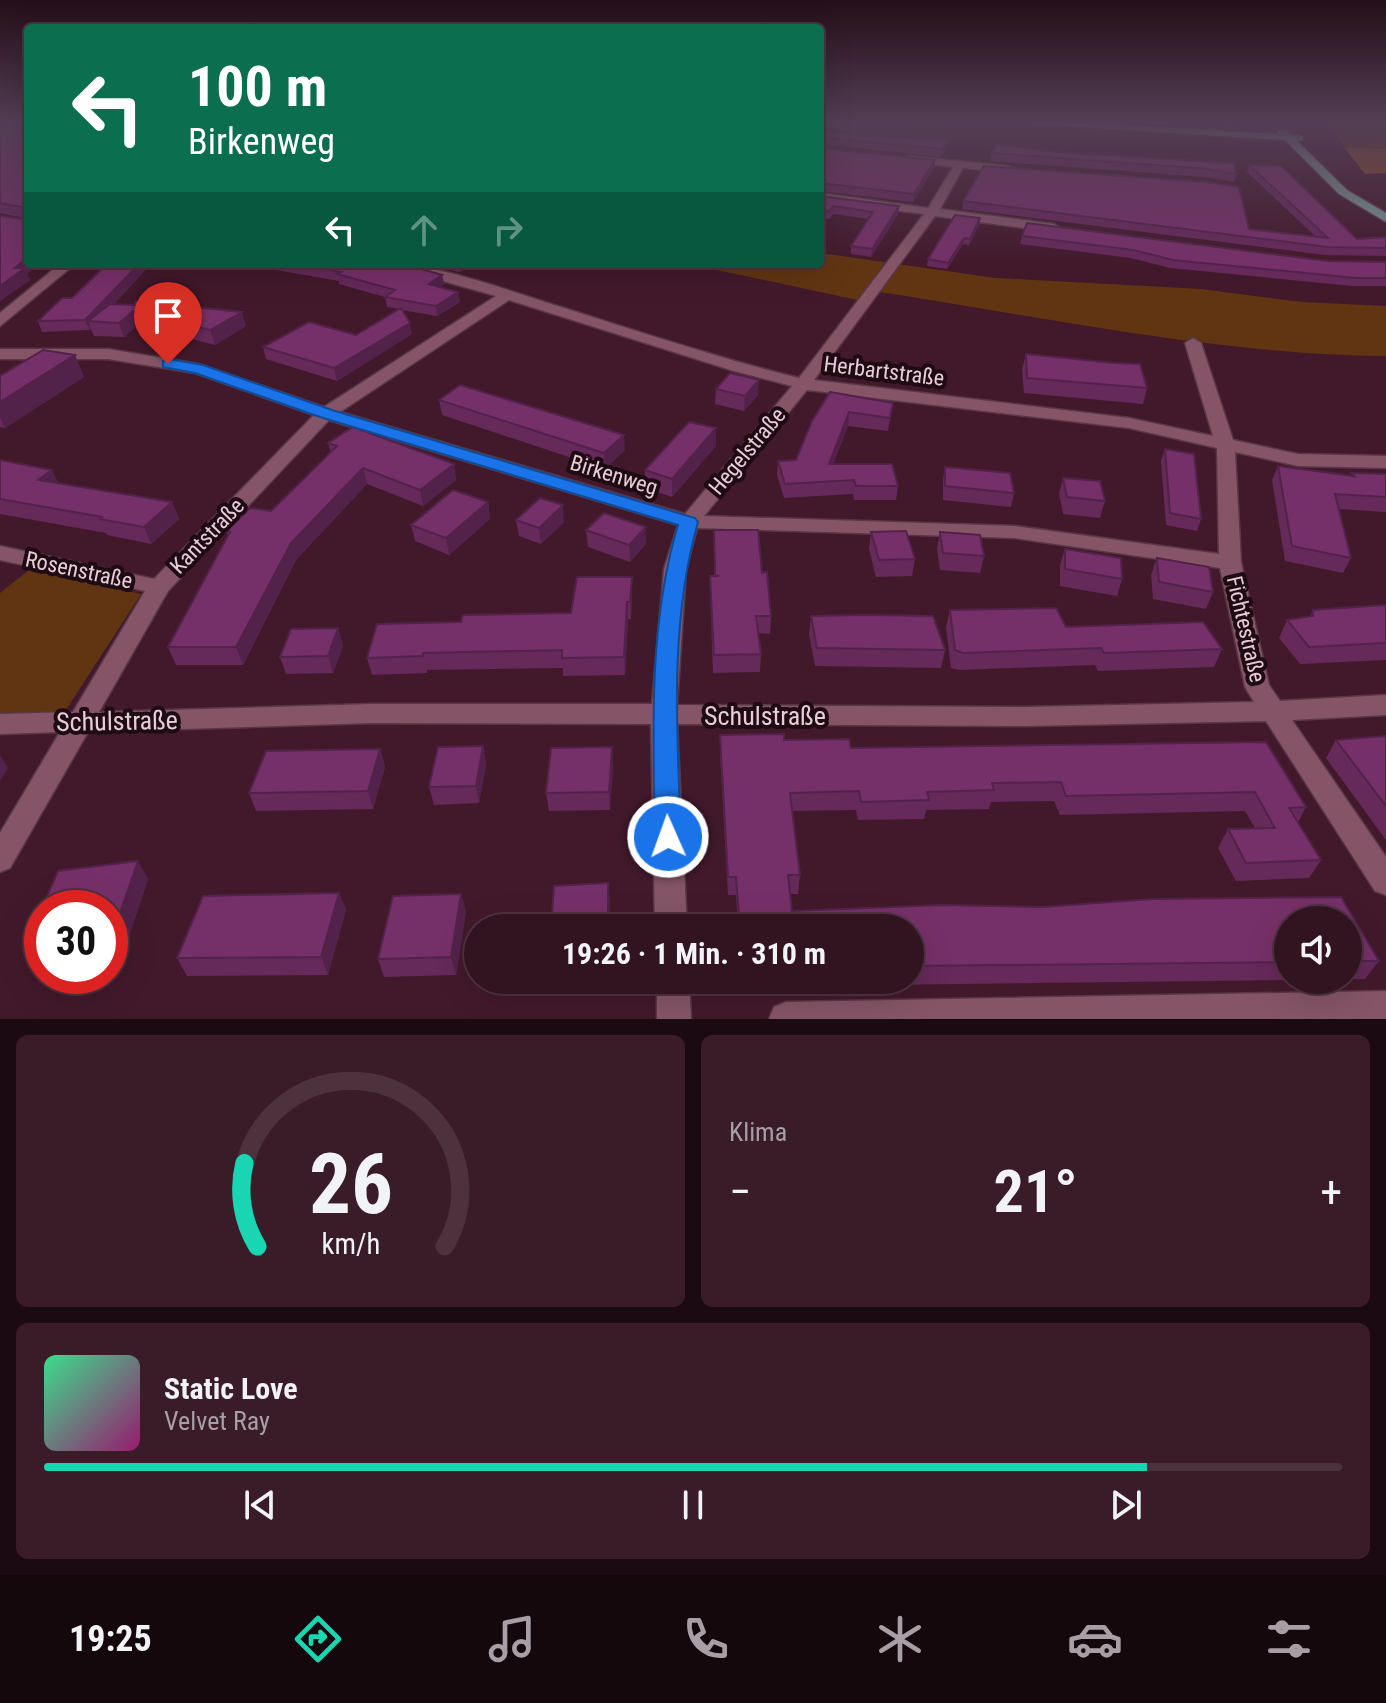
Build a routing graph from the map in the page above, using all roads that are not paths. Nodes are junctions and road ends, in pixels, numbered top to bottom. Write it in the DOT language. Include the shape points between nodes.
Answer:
graph roads {
  1 [pos="956,171"];
  2 [pos="1319,171"];
  3 [pos="1331,171"];
  4 [pos="824,198"];
  5 [pos="1386,210"];
  6 [pos="932,212"];
  7 [pos="1386,218"];
  8 [pos="1069,230"];
  9 [pos="63,268"];
  10 [pos="407,268"];
  11 [pos="506,296"];
  12 [pos="0,321"];
  13 [pos="1193,343"];
  14 [pos="0,354"];
  15 [pos="803,384"];
  16 [pos="326,413"];
  17 [pos="1226,447"];
  18 [pos="1386,462"];
  19 [pos="689,522"];
  20 [pos="0,553"];
  21 [pos="1230,562"];
  22 [pos="159,587"];
  23 [pos="1386,705"];
  24 [pos="1272,712"];
  25 [pos="664,716"];
  26 [pos="76,722"];
  27 [pos="0,724"];
  28 [pos="0,859"];
  29 [pos="1386,882"];
  30 [pos="671,914"];
  31 [pos="673,994"];
  32 [pos="1386,1008"];
  33 [pos="674,1019"];
  34 [pos="786,1019"];
  1 -- 6 [label="street, Hegelstraße"];
  2 -- 7 [label="main road"];
  3 -- 5 [label="main road"];
  4 -- 6 [label="street"];
  6 -- 8 [label="street"];
  6 -- 15 [label="street, Hegelstraße"];
  9 -- 12 [label="street"];
  10 -- 11 [label="street, Herbartstraße"];
  11 -- 15 [label="street, Herbartstraße"];
  11 -- 16 [label="street, Kantstraße"];
  13 -- 17 [label="street, Fichtestraße"];
  14 -- 16 [label="street, Birkenweg" via="108,354 198,369"];
  15 -- 17 [label="street, Herbartstraße" via="1129,423"];
  15 -- 19 [label="street, Hegelstraße"];
  16 -- 19 [label="street, Birkenweg"];
  16 -- 22 [label="street, Kantstraße"];
  17 -- 18 [label="street, Herbartstraße" via="1298,460"];
  17 -- 21 [label="street, Fichtestraße"];
  19 -- 21 [label="street, Birkenweg" via="1015,532"];
  19 -- 25 [label="street, Hegelstraße" via="675,569"];
  20 -- 22 [label="street, Rosenstraße"];
  21 -- 24 [label="street, Fichtestraße" via="1257,687"];
  22 -- 26 [label="street, Kantstraße"];
  23 -- 24 [label="street, Schulstraße"];
  24 -- 25 [label="street, Schulstraße"];
  24 -- 29 [label="street, Fichtestraße"];
  25 -- 26 [label="street, Schulstraße" via="424,713"];
  25 -- 30 [label="street, Hegelstraße"];
  26 -- 27 [label="street, Schulstraße"];
  26 -- 28 [label="street, Kantstraße"];
  31 -- 33 [label="street"];
  32 -- 34 [label="street"];
}
